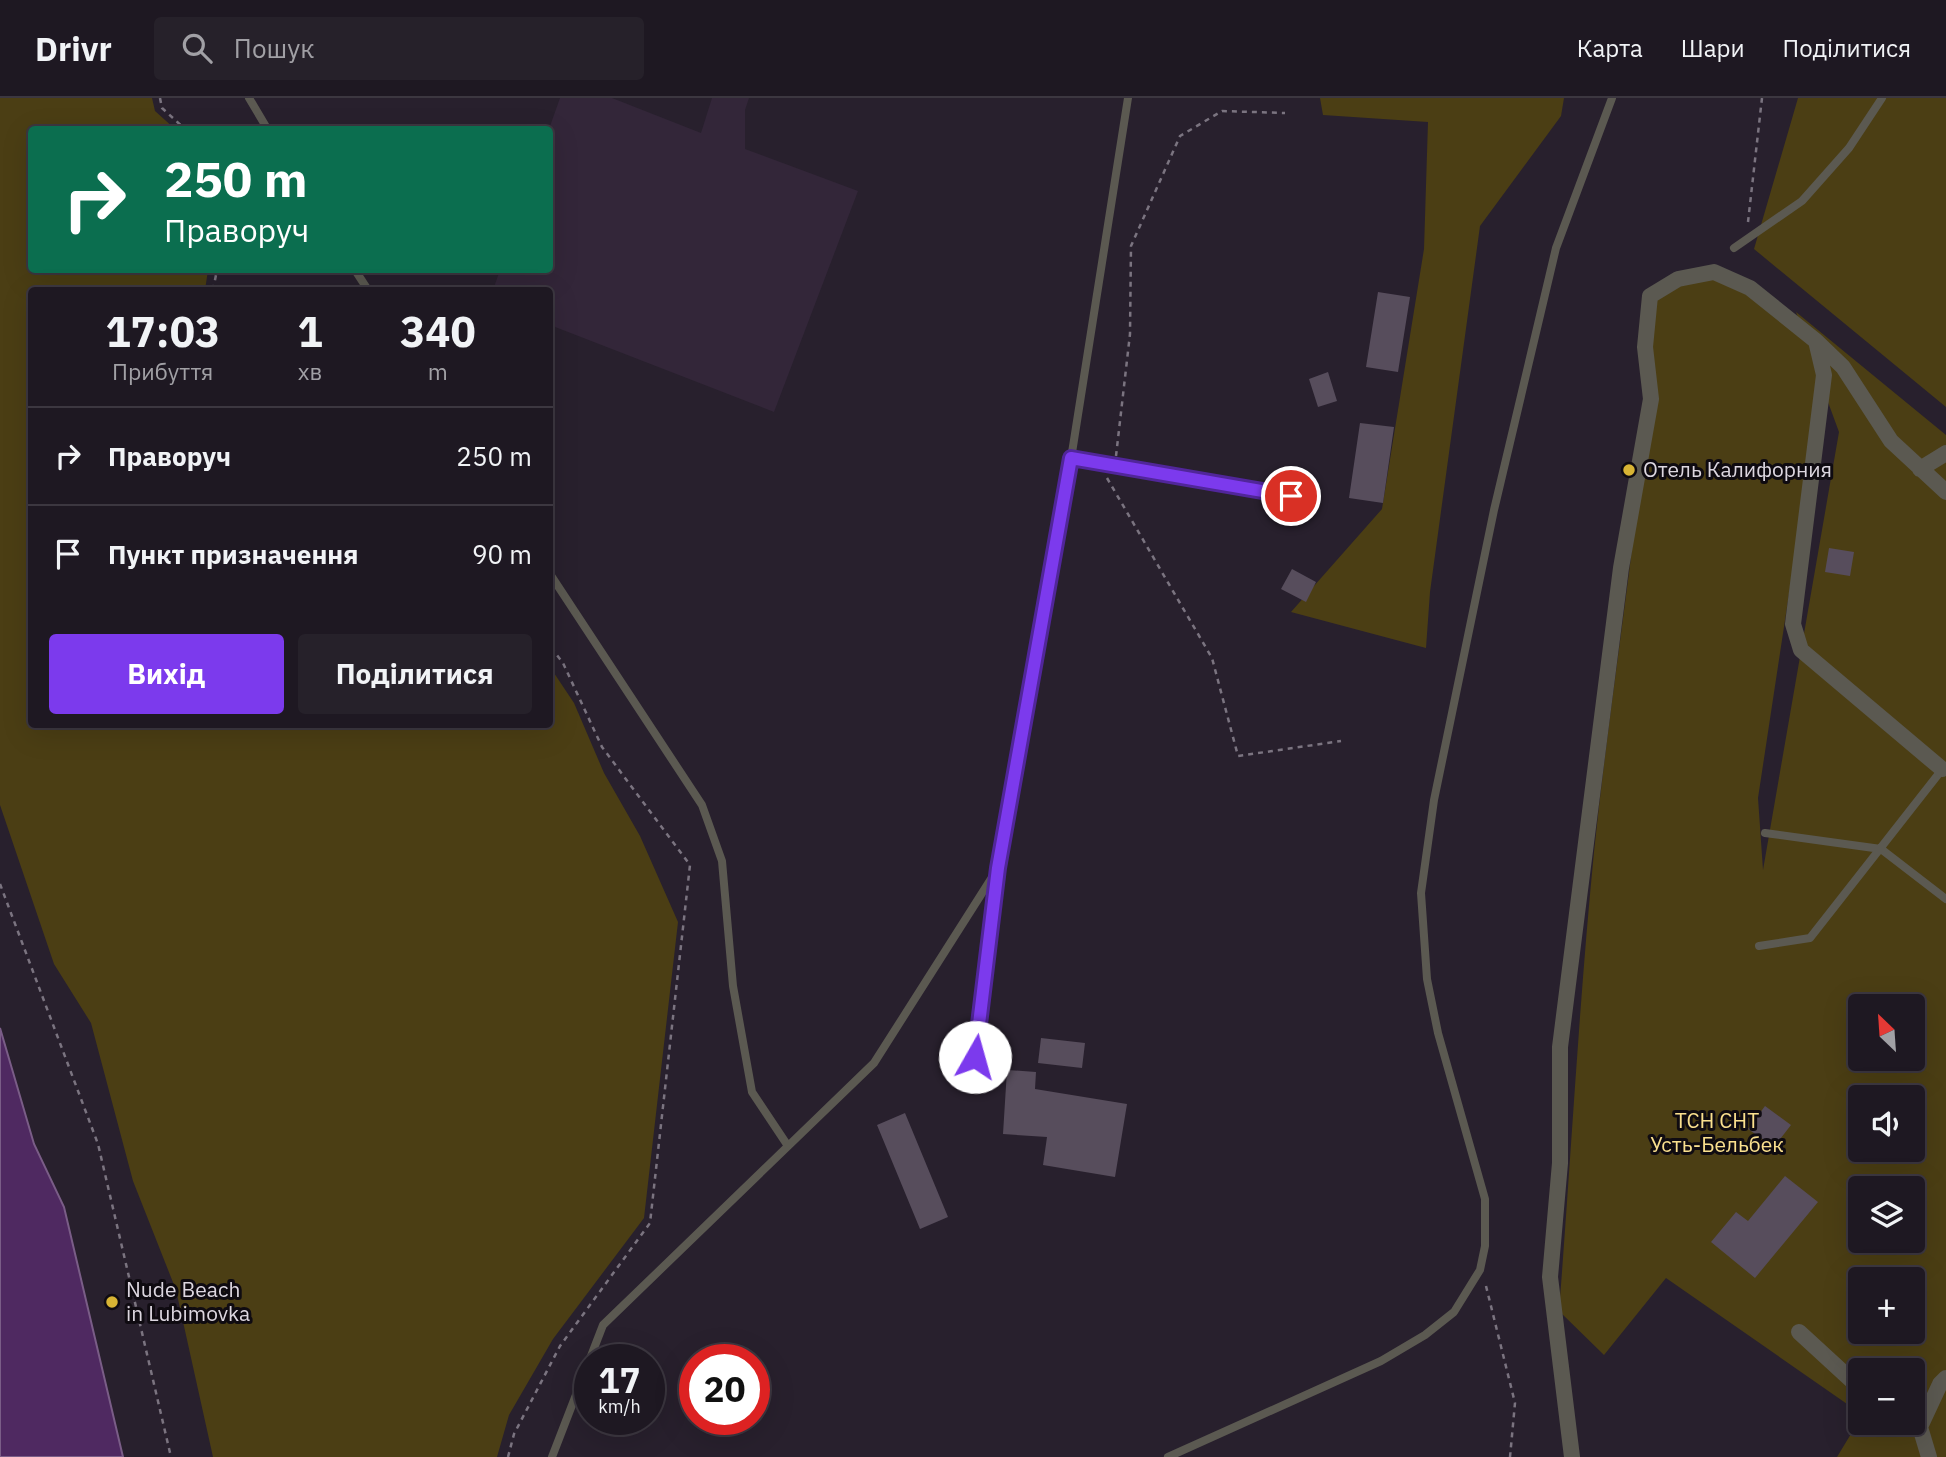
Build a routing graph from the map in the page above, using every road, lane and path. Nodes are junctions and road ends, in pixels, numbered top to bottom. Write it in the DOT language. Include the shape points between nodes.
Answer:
graph roads {
  1 [pos="160,98"];
  2 [pos="249,98"];
  3 [pos="1128,98"];
  4 [pos="1612,98"];
  5 [pos="1762,98"];
  6 [pos="1882,98"];
  7 [pos="1285,113"];
  8 [pos="182,126"];
  9 [pos="266,126"];
  10 [pos="1734,248"];
  11 [pos="1816,341"];
  12 [pos="1946,453"];
  13 [pos="1071,458"];
  14 [pos="1098,463"];
  15 [pos="1115,466"];
  16 [pos="1920,468"];
  17 [pos="1946,492"];
  18 [pos="1291,496"];
  19 [pos="553,578"];
  20 [pos="553,650"];
  21 [pos="1341,741"];
  22 [pos="1944,767"];
  23 [pos="1765,833"];
  24 [pos="1881,849"];
  25 [pos="998,868"];
  26 [pos="0,884"];
  27 [pos="1946,899"];
  28 [pos="1759,946"];
  29 [pos="975,1057"];
  30 [pos="788,1146"];
  31 [pos="1480,1269"];
  32 [pos="1799,1332"];
  33 [pos="1848,1377"];
  34 [pos="1946,1378"];
  35 [pos="1925,1409"];
  36 [pos="1919,1435"];
  37 [pos="171,1457"];
  38 [pos="508,1457"];
  39 [pos="552,1457"];
  40 [pos="1168,1457"];
  41 [pos="1510,1457"];
  42 [pos="1572,1457"];
  43 [pos="1929,1457"];
  1 -- 8 [label="path" via="162,108"];
  2 -- 9 [label="lane"];
  3 -- 13 [label="lane"];
  4 -- 31 [label="lane" via="1556,248 1491,523 1434,800 1421,893 1432,1006 1485,1199"];
  5 -- 10 [label="path" via="1750,218"];
  6 -- 10 [label="lane" via="1849,148 1809,194"];
  7 -- 15 [label="path" via="1222,111 1180,136 1131,246 1130,334"];
  11 -- 16 [label="street" via="1843,367 1891,442"];
  11 -- 22 [label="street" via="1824,375 1793,624 1801,650"];
  11 -- 42 [label="street" via="1750,288 1714,272 1678,279 1650,296 1645,347 1651,399 1621,568 1560,1047 1560,1163 1550,1277"];
  12 -- 16 [label="street"];
  13 -- 14 [label="lane"];
  13 -- 25 [label="lane"];
  14 -- 15 [label="lane"];
  14 -- 21 [label="path" via="1212,658 1238,756"];
  15 -- 18 [label="lane"];
  16 -- 17 [label="street"];
  19 -- 30 [label="lane" via="702,805 722,861 733,986 752,1092"];
  20 -- 38 [label="path" via="602,747 690,865 650,1223 560,1346 514,1434"];
  22 -- 24 [label="lane"];
  23 -- 24 [label="lane"];
  24 -- 27 [label="lane"];
  24 -- 28 [label="lane" via="1810,938"];
  25 -- 29 [label="lane"];
  25 -- 30 [label="lane" via="874,1063"];
  26 -- 37 [label="path" via="98,1144"];
  30 -- 39 [label="lane" via="603,1325"];
  31 -- 40 [label="lane" via="1454,1312 1425,1335 1381,1361"];
  31 -- 41 [label="path" via="1515,1402"];
  32 -- 33 [label="street"];
  34 -- 35 [label="street"];
  36 -- 43 [label="street"];
}
